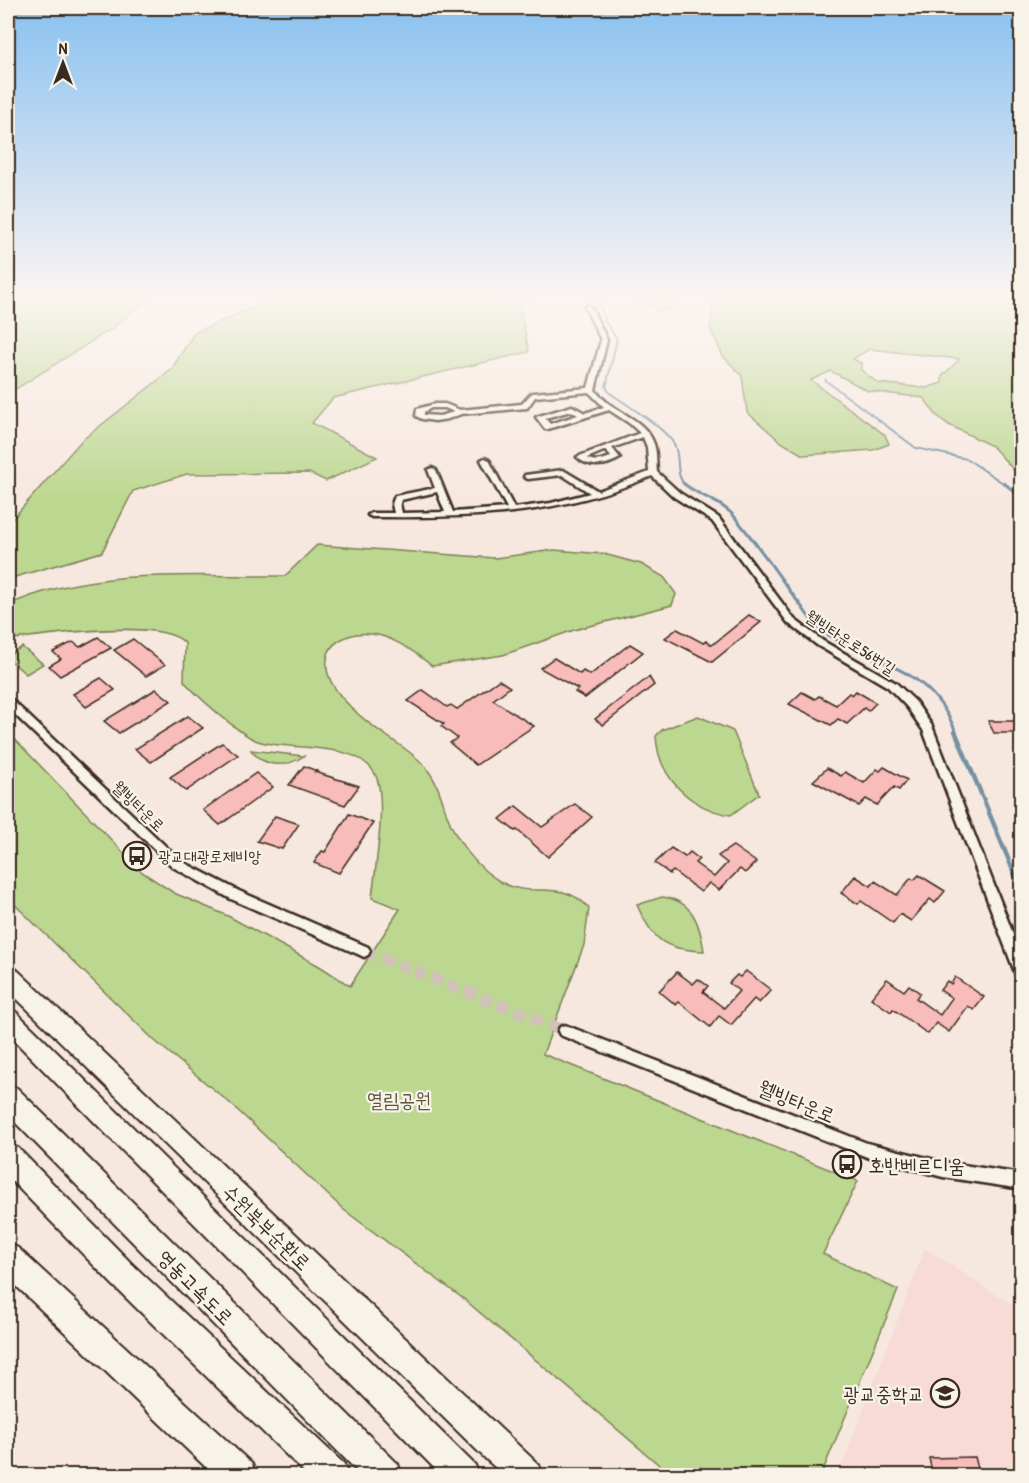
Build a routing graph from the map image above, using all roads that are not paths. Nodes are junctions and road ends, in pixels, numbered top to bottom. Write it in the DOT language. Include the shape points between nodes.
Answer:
graph roads {
  1 [pos="598,364"];
  2 [pos="591,390"];
  3 [pos="609,408"];
  4 [pos="459,411"];
  5 [pos="584,416"];
  6 [pos="644,434"];
  7 [pos="608,447"];
  8 [pos="485,460"];
  9 [pos="432,470"];
  10 [pos="653,472"];
  11 [pos="528,477"];
  12 [pos="440,489"];
  13 [pos="597,494"];
  14 [pos="512,512"];
  15 [pos="372,515"];
  16 [pos="399,515"];
  17 [pos="450,515"];
  18 [pos="8,703"];
  19 [pos="364,951"];
  20 [pos="1022,975"];
  21 [pos="8,976"];
  22 [pos="8,1019"];
  23 [pos="565,1031"];
  24 [pos="8,1098"];
  25 [pos="8,1158"];
  26 [pos="1022,1182"];
  27 [pos="8,1258"];
  28 [pos="240,1476"];
  29 [pos="332,1476"];
  30 [pos="386,1476"];
  31 [pos="464,1476"];
  32 [pos="528,1476"];
  1 -- 2 [label="street"];
  2 -- 3 [label="street"];
  2 -- 4 [label="street" via="533,395 524,406"];
  3 -- 5 [label="street"];
  3 -- 6 [label="street"];
  5 -- 5 [label="street" via="548,427 540,417 572,408"];
  6 -- 7 [label="street"];
  6 -- 10 [label="street" via="650,442"];
  8 -- 14 [label="street"];
  9 -- 12 [label="street"];
  10 -- 13 [label="street"];
  10 -- 20 [label="street, 웰빙타운로56번길" via="678,495 715,519 791,621 820,643 892,685 911,704 928,729"];
  11 -- 13 [label="street" via="563,472"];
  12 -- 16 [label="street" via="398,498"];
  12 -- 17 [label="street"];
  13 -- 14 [label="street"];
  14 -- 17 [label="street"];
  15 -- 16 [label="street"];
  16 -- 17 [label="street"];
  18 -- 19 [label="street, 웰빙타운로" via="177,864 235,895"];
  21 -- 32 [label="highway, 수원북부순환로"];
  22 -- 31 [label="highway, 수원북부순환로"];
  23 -- 26 [label="street, 웰빙타운로" via="867,1150 945,1171"];
  24 -- 30 [label="highway, 영동고속도로"];
  25 -- 29 [label="highway"];
  27 -- 28 [label="highway"];
}
